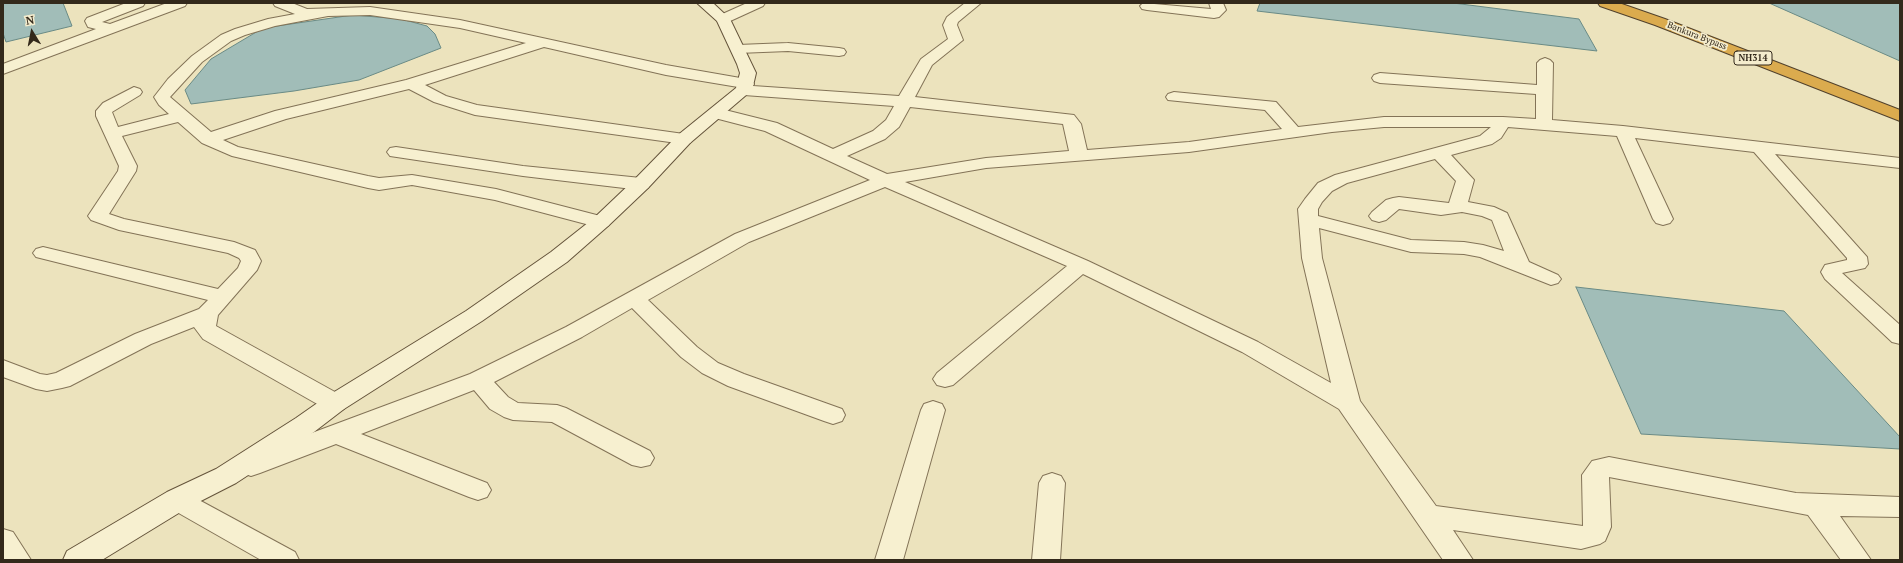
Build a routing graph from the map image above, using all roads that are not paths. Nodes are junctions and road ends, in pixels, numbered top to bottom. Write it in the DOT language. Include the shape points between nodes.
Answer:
graph roads {
  1 [pos="138,3"];
  2 [pos="180,3"];
  3 [pos="280,3"];
  4 [pos="704,3"];
  5 [pos="758,3"];
  6 [pos="974,3"];
  7 [pos="1216,3"];
  8 [pos="1605,3"];
  9 [pos="1147,6"];
  10 [pos="321,8"];
  11 [pos="723,19"];
  12 [pos="111,29"];
  13 [pos="542,42"];
  14 [pos="738,49"];
  15 [pos="839,52"];
  16 [pos="1545,63"];
  17 [pos="3,68"];
  18 [pos="1380,78"];
  19 [pos="411,84"];
  20 [pos="743,89"];
  21 [pos="1545,90"];
  22 [pos="134,92"];
  23 [pos="1174,97"];
  24 [pos="904,101"];
  25 [pos="717,113"];
  26 [pos="180,116"];
  27 [pos="1900,116"];
  28 [pos="1503,122"];
  29 [pos="1544,124"];
  30 [pos="761,125"];
  31 [pos="1623,131"];
  32 [pos="113,133"];
  33 [pos="1294,133"];
  34 [pos="208,139"];
  35 [pos="684,139"];
  36 [pos="1760,148"];
  37 [pos="396,152"];
  38 [pos="1440,154"];
  39 [pos="1079,155"];
  40 [pos="832,156"];
  41 [pos="1900,163"];
  42 [pos="885,180"];
  43 [pos="641,184"];
  44 [pos="1458,206"];
  45 [pos="1380,216"];
  46 [pos="1309,219"];
  47 [pos="1663,219"];
  48 [pos="601,222"];
  49 [pos="43,254"];
  50 [pos="1081,265"];
  51 [pos="1520,265"];
  52 [pos="1551,279"];
  53 [pos="224,297"];
  54 [pos="634,298"];
  55 [pos="207,314"];
  56 [pos="1900,337"];
  57 [pos="3,368"];
  58 [pos="945,379"];
  59 [pos="478,380"];
  60 [pos="335,403"];
  61 [pos="1348,403"];
  62 [pos="932,410"];
  63 [pos="833,415"];
  64 [pos="336,434"];
  65 [pos="641,458"];
  66 [pos="226,476"];
  67 [pos="1052,483"];
  68 [pos="478,490"];
  69 [pos="177,500"];
  70 [pos="1816,505"];
  71 [pos="1900,507"];
  72 [pos="1426,515"];
  73 [pos="3,540"];
  74 [pos="17,560"];
  75 [pos="78,560"];
  76 [pos="285,560"];
  77 [pos="889,560"];
  78 [pos="1046,560"];
  79 [pos="1458,560"];
  80 [pos="1857,560"];
  1 -- 12 [label="street" via="92,21 92,24"];
  2 -- 12 [label="street"];
  3 -- 10 [label="street" via="305,13"];
  4 -- 11 [label="street"];
  5 -- 11 [label="street"];
  6 -- 24 [label="street" via="952,20 950,25 956,40 926,62"];
  7 -- 9 [label="street" via="1219,10 1214,14"];
  8 -- 27 [label="highway, Bankura Bypass / NH314"];
  10 -- 13 [label="street" via="387,12"];
  10 -- 26 [label="street" via="255,26 210,48 162,97 169,108"];
  11 -- 14 [label="street"];
  12 -- 17 [label="street"];
  13 -- 19 [label="street"];
  13 -- 20 [label="street"];
  14 -- 15 [label="street" via="788,47"];
  14 -- 20 [label="street" via="748,73"];
  16 -- 21 [label="street"];
  18 -- 21 [label="street"];
  19 -- 34 [label="street" via="281,115"];
  19 -- 35 [label="street" via="440,99 475,110"];
  20 -- 24 [label="street"];
  20 -- 25 [label="street"];
  20 -- 30 [label="street"];
  21 -- 29 [label="street"];
  22 -- 32 [label="street" via="104,111"];
  23 -- 33 [label="street" via="1270,106"];
  24 -- 39 [label="street" via="1068,119 1073,124"];
  24 -- 40 [label="street" via="894,123 879,135"];
  25 -- 30 [label="street"];
  25 -- 35 [label="street"];
  26 -- 32 [label="street"];
  26 -- 34 [label="street"];
  28 -- 29 [label="street"];
  28 -- 33 [label="street" via="1384,122"];
  28 -- 38 [label="street" via="1495,134 1486,140"];
  29 -- 31 [label="street"];
  30 -- 40 [label="street"];
  31 -- 36 [label="street"];
  31 -- 47 [label="street"];
  32 -- 53 [label="street" via="128,166 98,216 119,224 234,248 248,254 250,261 247,270"];
  33 -- 39 [label="street" via="1189,147"];
  34 -- 48 [label="street" via="232,151 368,182 424,182 496,195"];
  35 -- 43 [label="street"];
  36 -- 41 [label="street"];
  36 -- 56 [label="street" via="1857,257 1858,264 1832,269 1832,275"];
  37 -- 43 [label="street" via="523,171"];
  38 -- 44 [label="street" via="1464,180"];
  38 -- 46 [label="street" via="1335,182 1325,187 1314,199 1308,209"];
  39 -- 42 [label="street" via="986,164"];
  40 -- 42 [label="street"];
  42 -- 50 [label="street"];
  42 -- 54 [label="street" via="742,238"];
  43 -- 48 [label="street"];
  44 -- 45 [label="street" via="1449,209 1399,203 1393,204"];
  44 -- 51 [label="street" via="1487,211 1500,217"];
  46 -- 51 [label="street" via="1411,246 1473,249"];
  46 -- 61 [label="street" via="1312,258"];
  48 -- 60 [label="street" via="559,257 474,316"];
  49 -- 53 [label="street"];
  50 -- 58 [label="street"];
  50 -- 61 [label="street" via="1250,348"];
  51 -- 52 [label="street"];
  53 -- 55 [label="street"];
  54 -- 59 [label="street" via="574,332"];
  54 -- 63 [label="street" via="689,352 710,368"];
  55 -- 57 [label="street" via="143,339 62,380 47,384"];
  55 -- 60 [label="street" via="205,327 211,334"];
  59 -- 64 [label="street"];
  59 -- 65 [label="street" via="499,403 513,411 558,414"];
  60 -- 66 [label="street"];
  61 -- 72 [label="street"];
  62 -- 77 [label="street"];
  64 -- 66 [label="street"];
  64 -- 68 [label="street"];
  66 -- 69 [label="street"];
  67 -- 78 [label="street"];
  69 -- 75 [label="street"];
  69 -- 76 [label="street"];
  70 -- 71 [label="street"];
  70 -- 72 [label="street" via="1609,467 1601,468 1595,475 1598,527 1590,536 1574,537"];
  70 -- 80 [label="street"];
  72 -- 79 [label="street"];
  73 -- 74 [label="street"];
}
